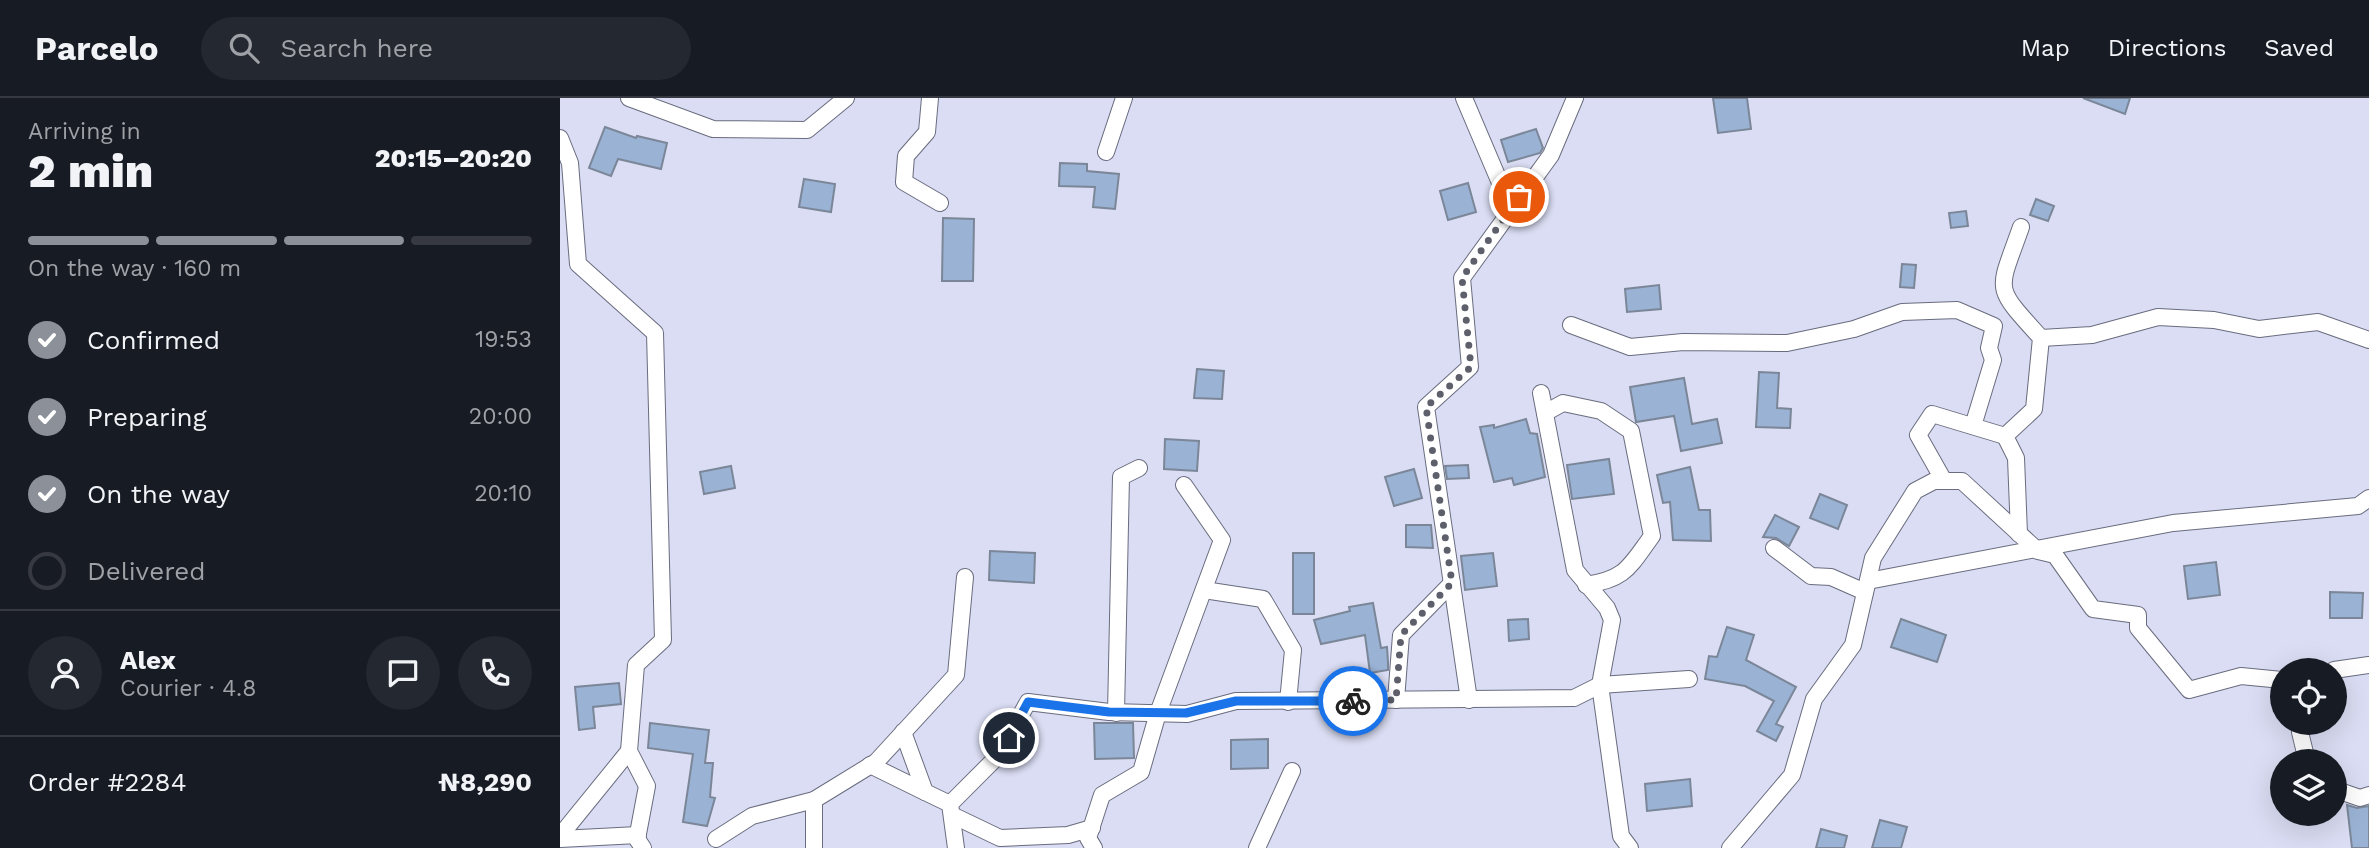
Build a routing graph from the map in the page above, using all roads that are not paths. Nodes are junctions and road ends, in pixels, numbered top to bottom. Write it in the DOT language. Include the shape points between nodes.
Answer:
graph roads {
  1 [pos="629,98"];
  2 [pos="846,98"];
  3 [pos="930,98"];
  4 [pos="1124,98"];
  5 [pos="1464,98"];
  6 [pos="1575,98"];
  7 [pos="560,138"];
  8 [pos="1105,152"];
  9 [pos="940,203"];
  10 [pos="1511,211"];
  11 [pos="2021,226"];
  12 [pos="1571,325"];
  13 [pos="2041,338"];
  14 [pos="2369,340"];
  15 [pos="1541,393"];
  16 [pos="1545,412"];
  17 [pos="1973,426"];
  18 [pos="2005,436"];
  19 [pos="1139,468"];
  20 [pos="1944,481"];
  21 [pos="1184,485"];
  22 [pos="2369,498"];
  23 [pos="2019,534"];
  24 [pos="1774,548"];
  25 [pos="2038,551"];
  26 [pos="965,577"];
  27 [pos="1452,583"];
  28 [pos="1586,585"];
  29 [pos="1866,586"];
  30 [pos="1204,590"];
  31 [pos="2369,665"];
  32 [pos="2347,668"];
  33 [pos="1689,679"];
  34 [pos="2270,679"];
  35 [pos="1600,685"];
  36 [pos="1396,700"];
  37 [pos="1469,700"];
  38 [pos="1288,702"];
  39 [pos="1116,713"];
  40 [pos="1157,713"];
  41 [pos="903,732"];
  42 [pos="629,751"];
  43 [pos="870,765"];
  44 [pos="1292,771"];
  45 [pos="925,792"];
  46 [pos="2347,794"];
  47 [pos="2369,795"];
  48 [pos="814,800"];
  49 [pos="951,809"];
  50 [pos="1092,828"];
  51 [pos="560,837"];
  52 [pos="716,839"];
  53 [pos="641,842"];
  54 [pos="814,848"];
  55 [pos="956,848"];
  56 [pos="1094,848"];
  57 [pos="1257,848"];
  58 [pos="1630,848"];
  59 [pos="1730,848"];
  1 -- 2 [label="street" via="713,129 807,130"];
  3 -- 9 [label="street" via="927,132 906,156 904,181"];
  4 -- 8 [label="street"];
  5 -- 10 [label="street"];
  6 -- 10 [label="street" via="1551,155"];
  7 -- 42 [label="street" via="570,163 578,264 655,333 663,640 636,665"];
  10 -- 27 [label="street" via="1462,278 1471,367 1426,407"];
  11 -- 13 [label="street" via="2002,282 2005,299"];
  12 -- 17 [label="street" via="1630,347 1683,342 1787,343 1854,329 1902,312 1957,310 1994,326 1989,348 1993,360"];
  13 -- 14 [label="street" via="2092,335 2158,317 2214,320 2259,329 2318,322"];
  13 -- 18 [label="street" via="2035,409"];
  15 -- 16 [label="street"];
  16 -- 28 [label="street" via="1574,570"];
  16 -- 28 [label="street" via="1563,403 1588,408 1631,431 1652,536 1613,581"];
  17 -- 18 [label="street"];
  17 -- 20 [label="street" via="1932,414 1918,435"];
  18 -- 23 [label="street" via="2016,458"];
  19 -- 39 [label="street" via="1121,477"];
  20 -- 23 [label="street" via="1962,481"];
  20 -- 29 [label="street" via="1915,491 1873,558"];
  21 -- 30 [label="street" via="1222,541"];
  22 -- 25 [label="street" via="2358,506 2173,523"];
  23 -- 25 [label="street"];
  24 -- 29 [label="street" via="1811,576"];
  25 -- 29 [label="street"];
  25 -- 34 [label="street" via="2055,555 2092,609 2138,615 2138,628 2189,690 2241,676"];
  26 -- 41 [label="street" via="956,675"];
  27 -- 36 [label="street" via="1401,635"];
  27 -- 37 [label="street"];
  28 -- 35 [label="street" via="1612,620"];
  29 -- 59 [label="street" via="1853,645 1814,699 1792,775"];
  30 -- 38 [label="street" via="1263,599 1293,650"];
  30 -- 40 [label="street"];
  31 -- 32 [label="street"];
  33 -- 35 [label="street"];
  35 -- 37 [label="street" via="1574,698"];
  35 -- 58 [label="street" via="1621,836"];
  36 -- 37 [label="street"];
  36 -- 38 [label="street"];
  38 -- 40 [label="street" via="1236,701 1186,713"];
  39 -- 40 [label="street"];
  39 -- 49 [label="street" via="1028,702 999,756"];
  40 -- 50 [label="street" via="1141,772 1102,794"];
  41 -- 43 [label="street"];
  41 -- 45 [label="street"];
  42 -- 51 [label="street"];
  42 -- 53 [label="street" via="647,786"];
  43 -- 45 [label="street"];
  43 -- 48 [label="street"];
  44 -- 57 [label="street"];
  45 -- 49 [label="street"];
  46 -- 47 [label="street" via="2360,798"];
  48 -- 52 [label="street" via="752,816"];
  48 -- 54 [label="street"];
  49 -- 50 [label="street" via="1000,838 1068,835"];
  49 -- 55 [label="street"];
  50 -- 56 [label="street" via="1088,838"];
  51 -- 53 [label="street"];
}
